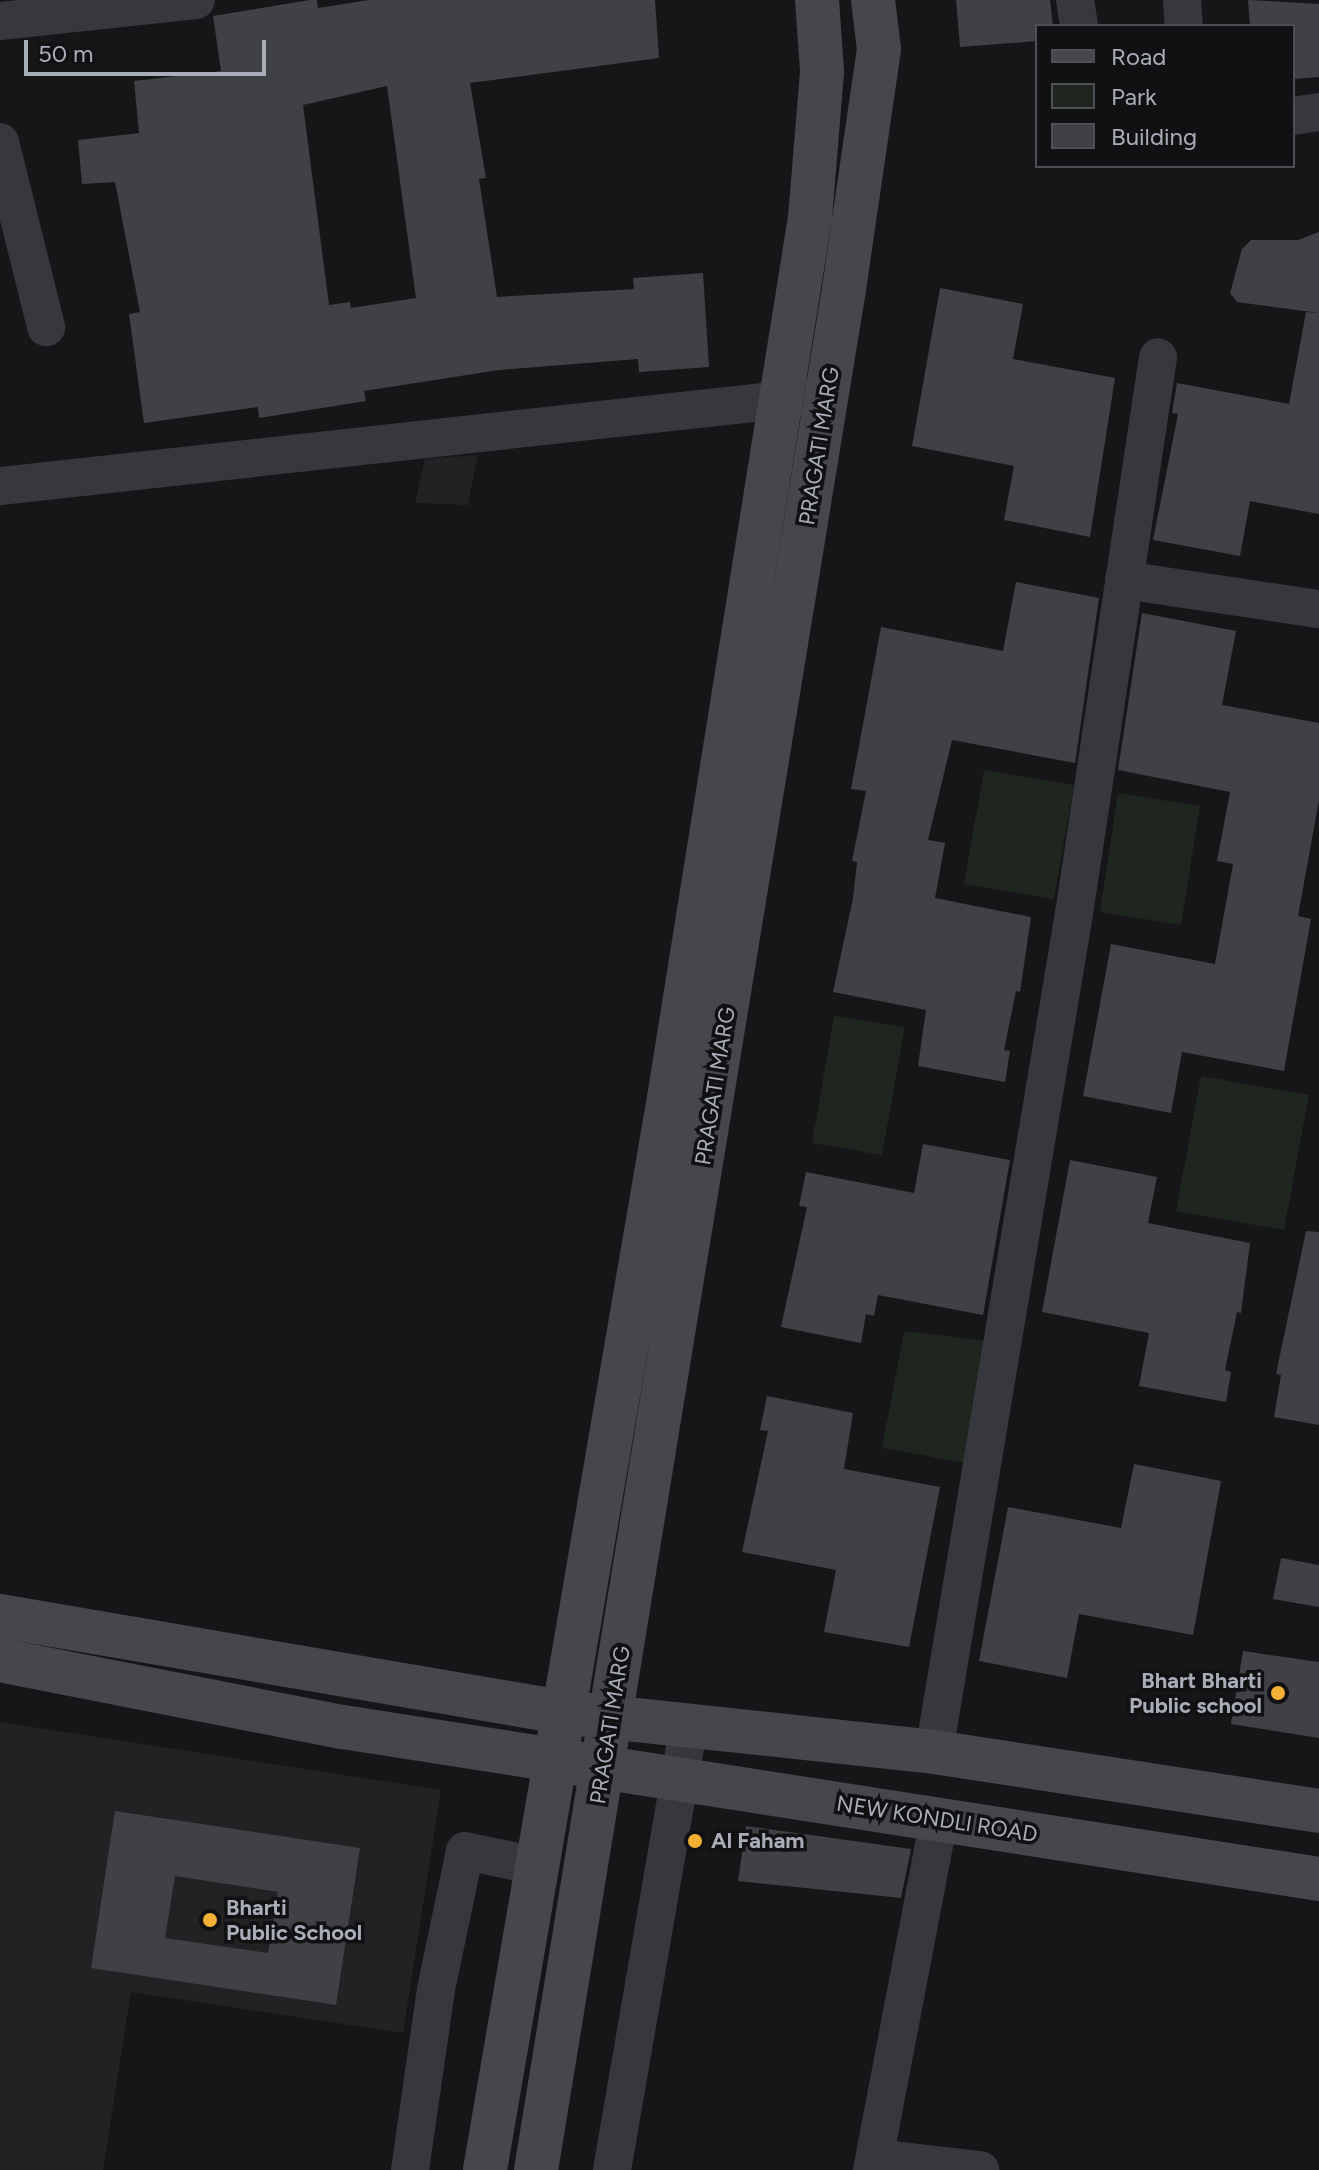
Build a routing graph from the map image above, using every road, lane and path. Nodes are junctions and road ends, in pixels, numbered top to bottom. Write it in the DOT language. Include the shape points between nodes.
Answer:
graph roads {
  1 [pos="196,0"];
  2 [pos="817,0"];
  3 [pos="873,0"];
  4 [pos="1075,0"];
  5 [pos="1182,0"];
  6 [pos="0,21"];
  7 [pos="1079,24"];
  8 [pos="1184,24"];
  9 [pos="1319,112"];
  10 [pos="1295,116"];
  11 [pos="0,142"];
  12 [pos="46,327"];
  13 [pos="1158,357"];
  14 [pos="827,395"];
  15 [pos="781,400"];
  16 [pos="0,486"];
  17 [pos="1124,580"];
  18 [pos="1319,609"];
  19 [pos="0,1616"];
  20 [pos="0,1660"];
  21 [pos="561,1712"];
  22 [pos="610,1718"];
  23 [pos="689,1724"];
  24 [pos="934,1752"];
  25 [pos="556,1759"];
  26 [pos="604,1766"];
  27 [pos="677,1777"];
  28 [pos="1319,1811"];
  29 [pos="939,1819"];
  30 [pos="537,1866"];
  31 [pos="1319,1879"];
  32 [pos="874,2164"];
  33 [pos="410,2170"];
  34 [pos="485,2170"];
  35 [pos="536,2170"];
  36 [pos="612,2170"];
  37 [pos="980,2170"];
  1 -- 6 [label="street"];
  2 -- 15 [label="main road, PRAGATI MARG" via="822,71 810,218"];
  3 -- 14 [label="main road, PRAGATI MARG" via="879,49"];
  4 -- 7 [label="street"];
  5 -- 8 [label="street"];
  9 -- 10 [label="street"];
  11 -- 12 [label="street"];
  13 -- 17 [label="street"];
  14 -- 15 [label="street"];
  14 -- 22 [label="main road, PRAGATI MARG"];
  15 -- 16 [label="street"];
  15 -- 21 [label="main road, PRAGATI MARG" via="669,1098"];
  17 -- 18 [label="street"];
  17 -- 24 [label="street" via="1071,938"];
  19 -- 21 [label="main road"];
  20 -- 25 [label="main road, NEW KONDLI ROAD" via="343,1727"];
  21 -- 22 [label="main road"];
  21 -- 25 [label="main road, PRAGATI MARG"];
  22 -- 23 [label="main road"];
  22 -- 26 [label="main road, PRAGATI MARG"];
  23 -- 24 [label="main road"];
  23 -- 27 [label="street"];
  24 -- 28 [label="main road"];
  25 -- 26 [label="main road, NEW KONDLI ROAD"];
  25 -- 30 [label="main road, PRAGATI MARG"];
  26 -- 27 [label="main road, NEW KONDLI ROAD"];
  26 -- 35 [label="main road, PRAGATI MARG"];
  27 -- 29 [label="main road, NEW KONDLI ROAD"];
  27 -- 36 [label="street"];
  29 -- 31 [label="main road, NEW KONDLI ROAD"];
  29 -- 32 [label="street"];
  30 -- 33 [label="street" via="465,1851 436,1989"];
  30 -- 34 [label="main road, PRAGATI MARG"];
  32 -- 37 [label="street"];
}
